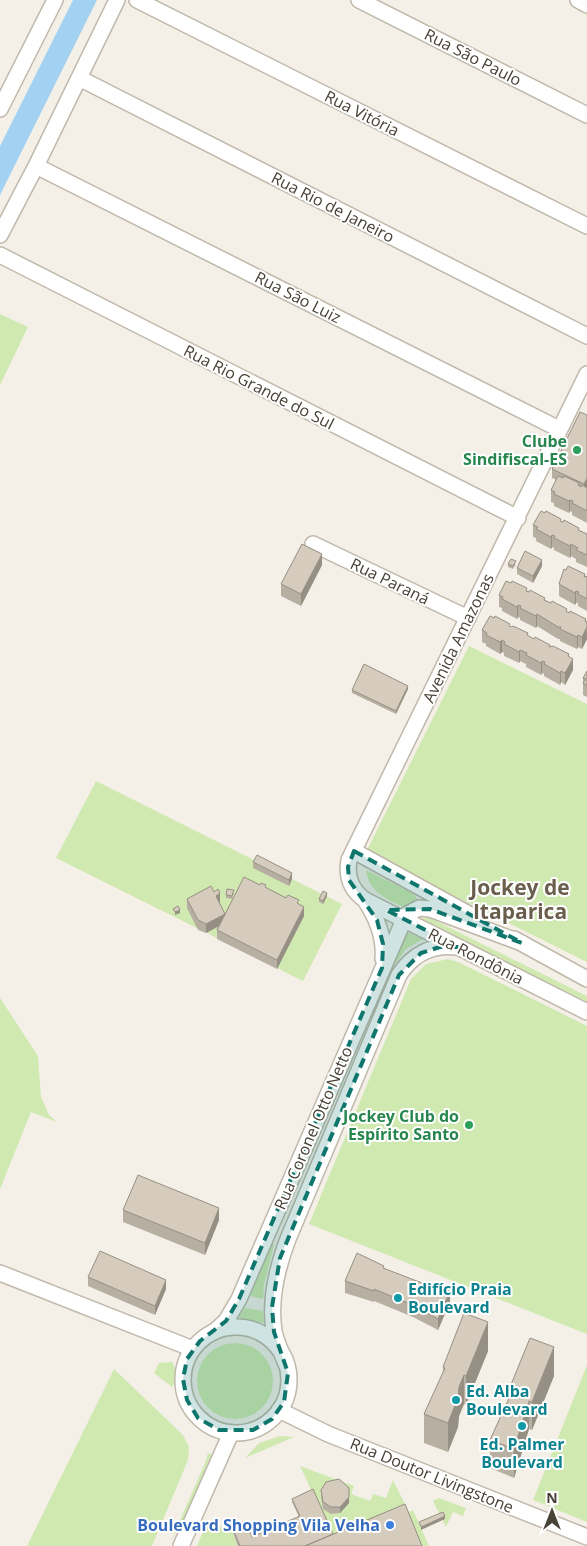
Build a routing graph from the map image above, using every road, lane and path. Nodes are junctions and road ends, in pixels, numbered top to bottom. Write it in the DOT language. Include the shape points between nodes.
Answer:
graph roads {
  1 [pos="55,0"];
  2 [pos="117,0"];
  3 [pos="137,0"];
  4 [pos="359,0"];
  5 [pos="578,0"];
  6 [pos="587,5"];
  7 [pos="79,78"];
  8 [pos="0,109"];
  9 [pos="587,115"];
  10 [pos="36,166"];
  11 [pos="587,226"];
  12 [pos="0,235"];
  13 [pos="0,255"];
  14 [pos="587,336"];
  15 [pos="587,374"];
  16 [pos="559,429"];
  17 [pos="518,518"];
  18 [pos="313,544"];
  19 [pos="468,618"];
  20 [pos="354,851"];
  21 [pos="365,900"];
  22 [pos="403,919"];
  23 [pos="522,943"];
  24 [pos="459,947"];
  25 [pos="382,968"];
  26 [pos="587,978"];
  27 [pos="587,1012"];
  28 [pos="0,1273"];
  29 [pos="214,1332"];
  30 [pos="193,1349"];
  31 [pos="286,1364"];
  32 [pos="279,1410"];
  33 [pos="231,1433"];
  34 [pos="587,1536"];
  35 [pos="181,1546"];
  1 -- 8 [label="street"];
  2 -- 7 [label="street"];
  3 -- 11 [label="street, Rua Vitória"];
  4 -- 9 [label="street, Rua São Paulo"];
  5 -- 6 [label="street"];
  7 -- 10 [label="street"];
  7 -- 14 [label="street, Rua Rio de Janeiro"];
  10 -- 12 [label="street"];
  10 -- 16 [label="street, Rua São Luiz"];
  13 -- 17 [label="street, Rua Rio Grande do Sul"];
  15 -- 16 [label="street, Avenida Amazonas"];
  16 -- 17 [label="street, Avenida Amazonas"];
  17 -- 19 [label="street, Avenida Amazonas"];
  18 -- 19 [label="street, Rua Paraná"];
  19 -- 20 [label="street, Avenida Amazonas"];
  20 -- 21 [label="street, Avenida Amazonas" via="348,867 349,880"];
  20 -- 23 [label="street, Rua Rondônia"];
  21 -- 22 [label="street, Rua Rondônia"];
  21 -- 25 [label="street" via="381,932"];
  22 -- 23 [label="street" via="413,910 430,909"];
  22 -- 24 [label="street, Rua Rondônia"];
  22 -- 25 [label="street, Rua Coronel Otto Netto"];
  23 -- 26 [label="street, Rua Rondônia"];
  24 -- 27 [label="street, Rua Rondônia"];
  24 -- 31 [label="street, Rua Coronel Otto Netto" via="440,947 421,953 408,962 399,975 280,1258 272,1307 274,1332"];
  25 -- 29 [label="street, Rua Coronel Otto Netto" via="239,1299 226,1321"];
  28 -- 30 [label="street"];
  29 -- 30 [label="street"];
  29 -- 31 [label="street" via="236,1328 257,1332 275,1345"];
  30 -- 33 [label="street" via="182,1379 187,1400 198,1418"];
  31 -- 32 [label="street" via="287,1393"];
  32 -- 33 [label="street" via="263,1426"];
  32 -- 34 [label="street, Rua Doutor Livingstone" via="328,1434"];
  33 -- 35 [label="street"];
}
